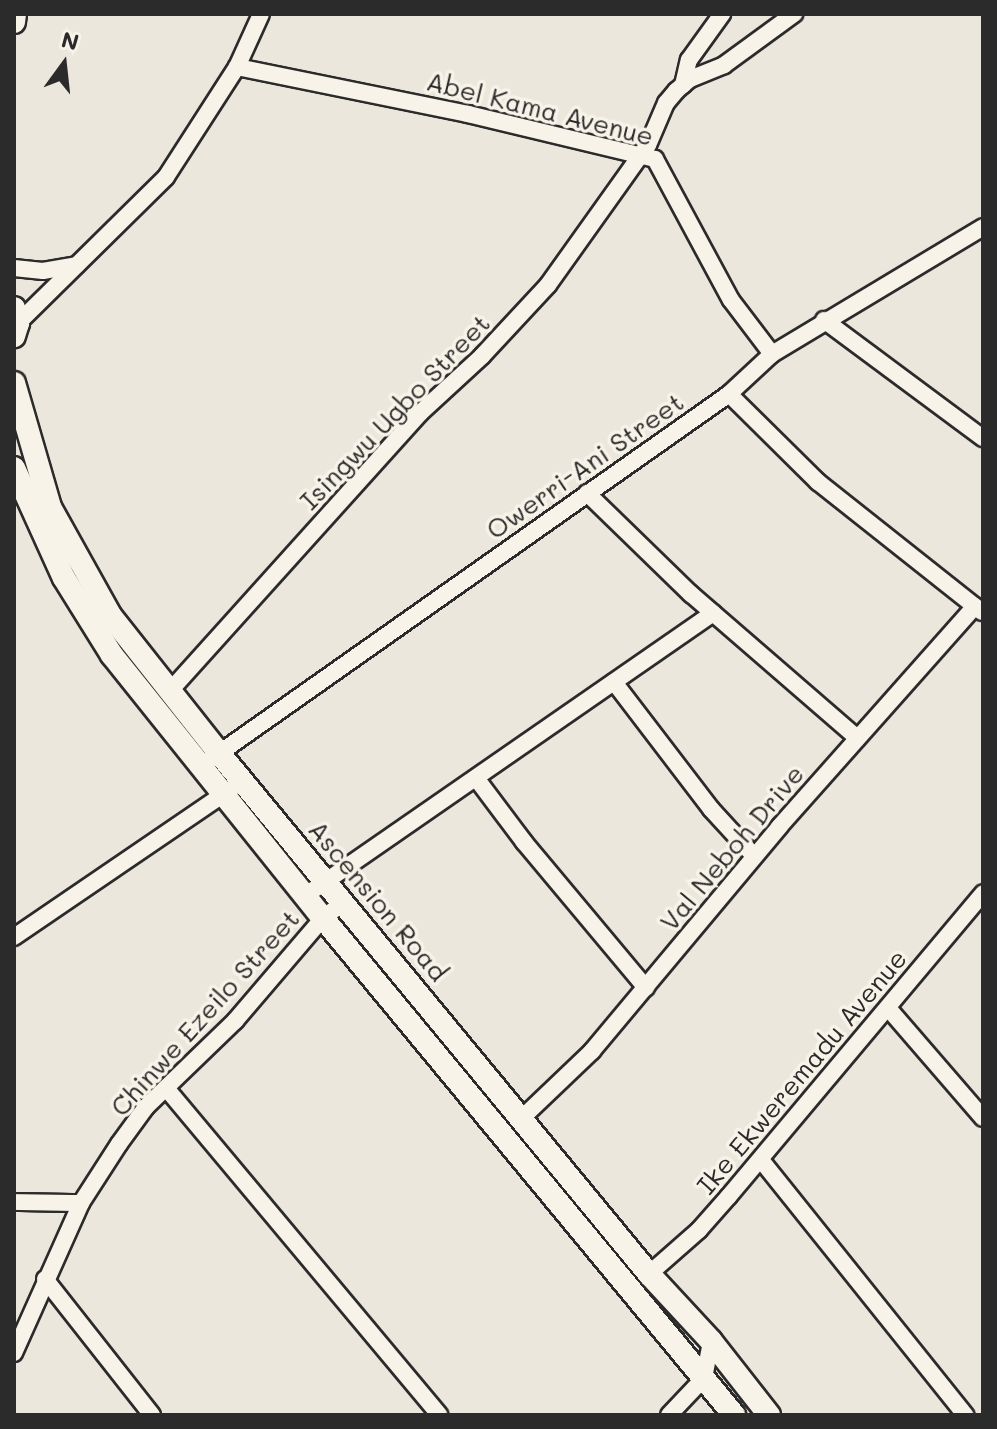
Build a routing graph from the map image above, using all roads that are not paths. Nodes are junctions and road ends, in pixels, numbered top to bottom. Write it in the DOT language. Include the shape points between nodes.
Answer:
graph roads {
  1 [pos="15,14"];
  2 [pos="261,14"];
  3 [pos="722,14"];
  4 [pos="794,14"];
  5 [pos="14,22"];
  6 [pos="237,67"];
  7 [pos="683,85"];
  8 [pos="642,154"];
  9 [pos="983,227"];
  10 [pos="78,264"];
  11 [pos="14,268"];
  12 [pos="824,320"];
  13 [pos="15,322"];
  14 [pos="772,354"];
  15 [pos="14,383"];
  16 [pos="729,394"];
  17 [pos="983,438"];
  18 [pos="14,468"];
  19 [pos="587,493"];
  20 [pos="979,610"];
  21 [pos="713,613"];
  22 [pos="614,682"];
  23 [pos="169,692"];
  24 [pos="857,738"];
  25 [pos="210,760"];
  26 [pos="476,778"];
  27 [pos="233,788"];
  28 [pos="754,856"];
  29 [pos="326,881"];
  30 [pos="983,893"];
  31 [pos="306,895"];
  32 [pos="343,903"];
  33 [pos="323,918"];
  34 [pos="14,937"];
  35 [pos="646,988"];
  36 [pos="888,1008"];
  37 [pos="166,1088"];
  38 [pos="522,1118"];
  39 [pos="983,1118"];
  40 [pos="761,1160"];
  41 [pos="14,1202"];
  42 [pos="81,1203"];
  43 [pos="649,1274"];
  44 [pos="45,1279"];
  45 [pos="711,1341"];
  46 [pos="14,1353"];
  47 [pos="704,1378"];
  48 [pos="152,1415"];
  49 [pos="439,1415"];
  50 [pos="669,1415"];
  51 [pos="734,1415"];
  52 [pos="769,1415"];
  53 [pos="965,1415"];
  1 -- 5 [label="main road"];
  2 -- 6 [label="street"];
  3 -- 7 [label="street" via="689,60"];
  4 -- 7 [label="street" via="724,65"];
  6 -- 8 [label="street, Abel Kama Avenue"];
  6 -- 10 [label="street" via="166,177"];
  7 -- 8 [label="street, Isingwu Ugbo Street" via="666,103"];
  8 -- 14 [label="street, Abel Kama Avenue" via="659,161 725,289"];
  8 -- 23 [label="street, Isingwu Ugbo Street" via="548,285 419,414"];
  9 -- 12 [label="street, Owerri-Ani Street"];
  10 -- 11 [label="street" via="43,271"];
  10 -- 13 [label="street"];
  12 -- 14 [label="street, Owerri-Ani Street"];
  12 -- 17 [label="street"];
  14 -- 16 [label="street, Owerri-Ani Street"];
  15 -- 23 [label="main road, Ascension Road" via="34,462 71,550 110,615"];
  16 -- 19 [label="street, Owerri-Ani Street"];
  16 -- 20 [label="street" via="818,482"];
  18 -- 25 [label="main road, Ascension Road" via="64,578 95,630"];
  19 -- 21 [label="street"];
  19 -- 25 [label="street, Owerri-Ani Street"];
  20 -- 24 [label="street, Val Neboh Drive"];
  21 -- 22 [label="street"];
  21 -- 24 [label="street"];
  22 -- 26 [label="street"];
  22 -- 28 [label="street" via="711,809"];
  23 -- 25 [label="main road, Ascension Road"];
  24 -- 28 [label="street, Val Neboh Drive"];
  25 -- 27 [label="main road, Ascension Road"];
  26 -- 29 [label="street"];
  26 -- 35 [label="street"];
  27 -- 29 [label="main road, Ascension Road"];
  27 -- 31 [label="main road, Ascension Road"];
  27 -- 34 [label="street"];
  28 -- 35 [label="street, Val Neboh Drive"];
  29 -- 31 [label="street"];
  29 -- 32 [label="main road, Ascension Road"];
  30 -- 36 [label="street, Ike Ekweremadu Avenue"];
  31 -- 33 [label="main road, Ascension Road"];
  32 -- 33 [label="street, Chinwe Ezeilo Street"];
  32 -- 38 [label="main road, Ascension Road"];
  33 -- 37 [label="street, Chinwe Ezeilo Street" via="235,1021"];
  33 -- 47 [label="main road, Ascension Road"];
  35 -- 38 [label="street, Val Neboh Drive" via="592,1051"];
  36 -- 39 [label="street"];
  36 -- 40 [label="street, Ike Ekweremadu Avenue"];
  37 -- 42 [label="street, Chinwe Ezeilo Street" via="119,1144"];
  37 -- 49 [label="street"];
  38 -- 43 [label="main road, Ascension Road"];
  40 -- 43 [label="street, Ike Ekweremadu Avenue" via="699,1230"];
  40 -- 53 [label="street"];
  41 -- 42 [label="street"];
  42 -- 44 [label="street, Chinwe Ezeilo Street"];
  43 -- 45 [label="main road, Ascension Road"];
  44 -- 46 [label="street, Chinwe Ezeilo Street"];
  44 -- 48 [label="street"];
  45 -- 47 [label="street"];
  45 -- 52 [label="main road, Ascension Road"];
  47 -- 50 [label="street"];
  47 -- 51 [label="main road, Ascension Road"];
}
